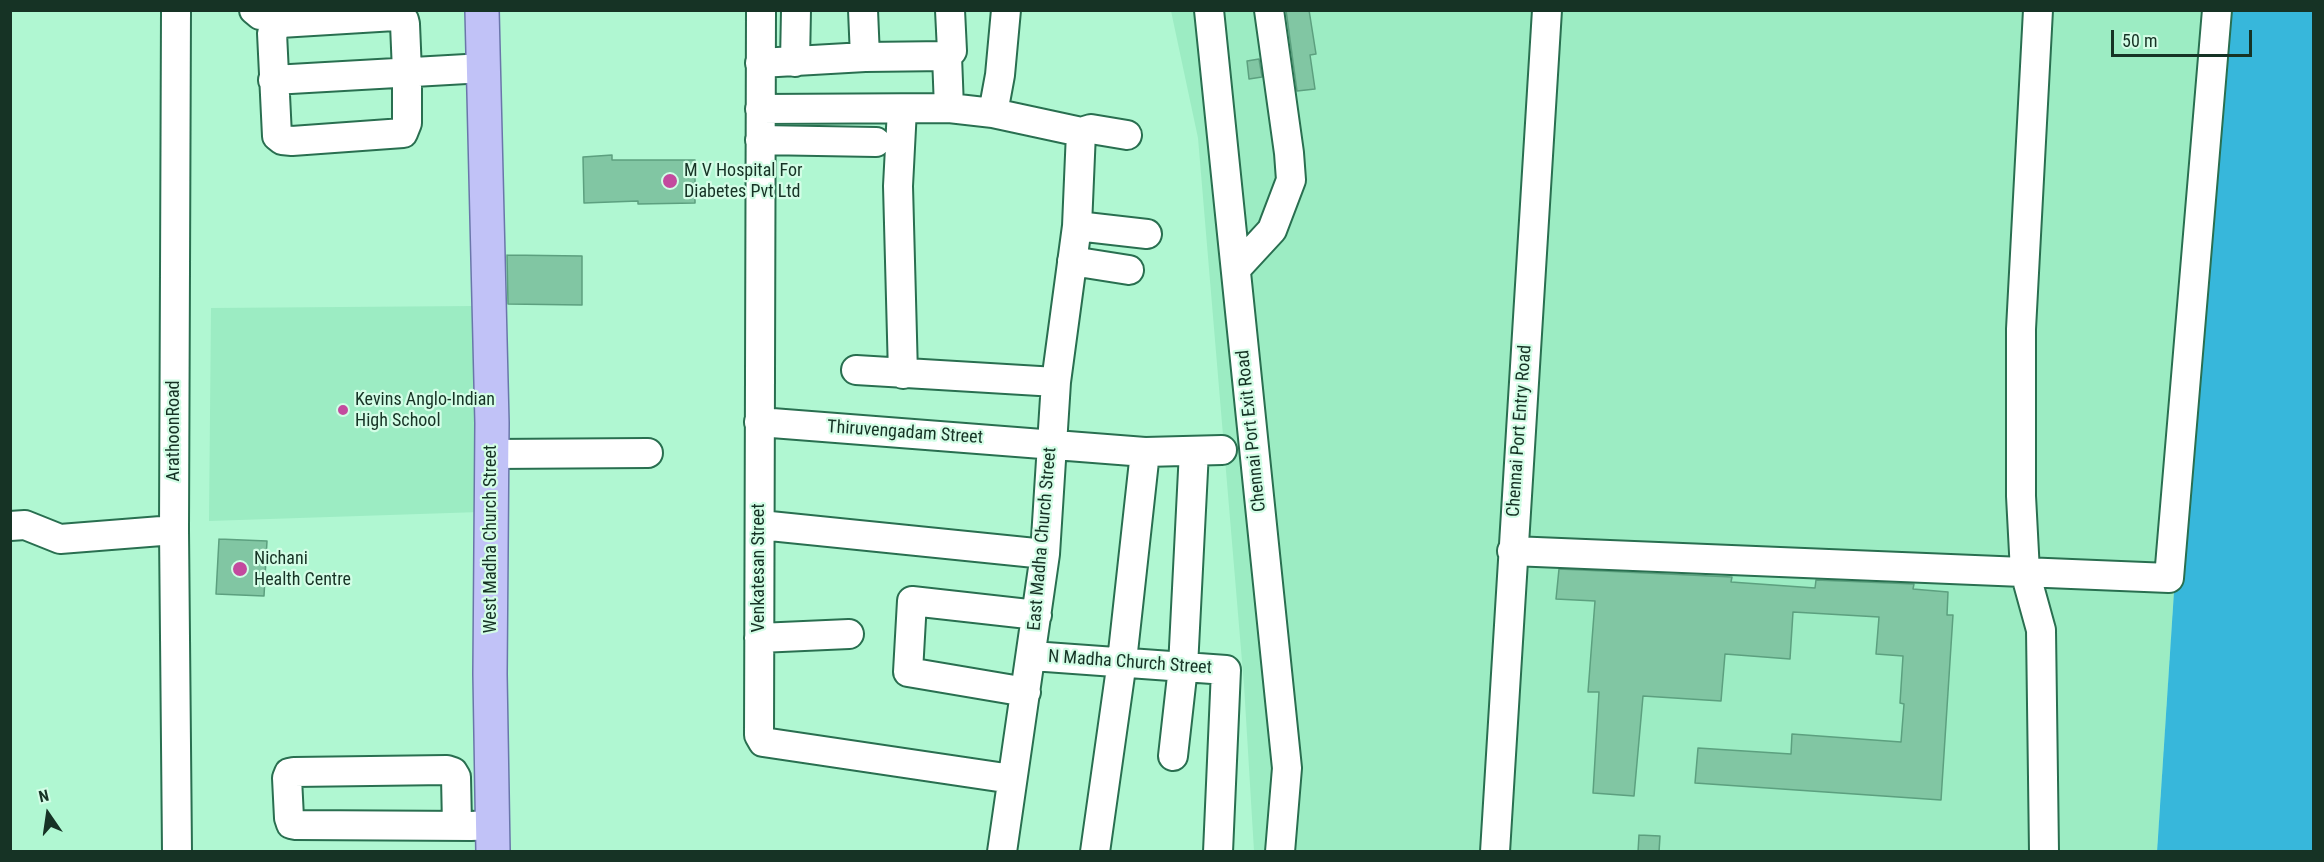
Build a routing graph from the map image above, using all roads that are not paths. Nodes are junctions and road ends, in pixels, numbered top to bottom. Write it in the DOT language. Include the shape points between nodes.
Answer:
graph roads {
  1 [pos="176,10"];
  2 [pos="254,10"];
  3 [pos="355,10"];
  4 [pos="482,10"];
  5 [pos="761,10"];
  6 [pos="796,10"];
  7 [pos="863,10"];
  8 [pos="950,10"];
  9 [pos="1006,10"];
  10 [pos="1209,10"];
  11 [pos="1269,10"];
  12 [pos="1547,10"];
  13 [pos="2038,10"];
  14 [pos="2217,10"];
  15 [pos="947,56"];
  16 [pos="866,57"];
  17 [pos="795,62"];
  18 [pos="760,63"];
  19 [pos="484,68"];
  20 [pos="407,72"];
  21 [pos="273,80"];
  22 [pos="949,108"];
  23 [pos="760,109"];
  24 [pos="902,109"];
  25 [pos="993,113"];
  26 [pos="1081,132"];
  27 [pos="1127,135"];
  28 [pos="760,140"];
  29 [pos="876,142"];
  30 [pos="1077,226"];
  31 [pos="1147,234"];
  32 [pos="1072,261"];
  33 [pos="1236,268"];
  34 [pos="1129,270"];
  35 [pos="856,370"];
  36 [pos="903,374"];
  37 [pos="1056,382"];
  38 [pos="759,422"];
  39 [pos="1051,444"];
  40 [pos="1145,452"];
  41 [pos="648,453"];
  42 [pos="492,454"];
  43 [pos="760,525"];
  44 [pos="10,526"];
  45 [pos="174,530"];
  46 [pos="1512,551"];
  47 [pos="1045,554"];
  48 [pos="2025,572"];
  49 [pos="1037,615"];
  50 [pos="849,634"];
  51 [pos="759,638"];
  52 [pos="1032,656"];
  53 [pos="1122,661"];
  54 [pos="1183,667"];
  55 [pos="1026,692"];
  56 [pos="1173,756"];
  57 [pos="1012,779"];
  58 [pos="457,825"];
  59 [pos="492,838"];
  60 [pos="177,852"];
  61 [pos="1002,852"];
  62 [pos="1095,852"];
  63 [pos="1218,852"];
  64 [pos="1280,852"];
  65 [pos="1495,852"];
  66 [pos="2044,852"];
  1 -- 45 [label="street, ArathoonRoad"];
  2 -- 3 [label="street" via="260,15"];
  4 -- 19 [label="main road, West Madha Church Street"];
  5 -- 18 [label="street, Venkatesan Street"];
  6 -- 17 [label="street"];
  7 -- 16 [label="street"];
  8 -- 15 [label="street" via="951,51"];
  9 -- 25 [label="street"];
  10 -- 33 [label="street, Chennai Port Exit Road"];
  11 -- 33 [label="street" via="1291,180 1275,224"];
  12 -- 46 [label="street, Chennai Port Entry Road"];
  13 -- 48 [label="street" via="2021,329"];
  14 -- 48 [label="street" via="2169,578"];
  15 -- 16 [label="street"];
  15 -- 22 [label="street"];
  16 -- 17 [label="street"];
  17 -- 18 [label="street"];
  18 -- 23 [label="street, Venkatesan Street"];
  19 -- 20 [label="street"];
  19 -- 42 [label="main road, West Madha Church Street"];
  20 -- 21 [label="street"];
  20 -- 21 [label="street" via="405,24 400,17 285,22 272,33"];
  20 -- 21 [label="street" via="403,133 292,141 277,136"];
  22 -- 24 [label="street"];
  22 -- 25 [label="street"];
  23 -- 24 [label="street"];
  23 -- 28 [label="street, Venkatesan Street"];
  24 -- 36 [label="street" via="898,186"];
  25 -- 26 [label="street"];
  26 -- 27 [label="street" via="1091,129"];
  26 -- 30 [label="street, East Madha Church Street"];
  28 -- 29 [label="street"];
  28 -- 38 [label="street, Venkatesan Street"];
  30 -- 31 [label="street"];
  30 -- 32 [label="street, East Madha Church Street"];
  32 -- 34 [label="street"];
  32 -- 37 [label="street, East Madha Church Street"];
  33 -- 64 [label="street, Chennai Port Exit Road" via="1287,768"];
  35 -- 36 [label="street"];
  36 -- 37 [label="street"];
  37 -- 39 [label="street, East Madha Church Street"];
  38 -- 39 [label="street, Thiruvengadam Street"];
  38 -- 43 [label="street, Venkatesan Street"];
  39 -- 40 [label="street, Thiruvengadam Street"];
  39 -- 47 [label="street, East Madha Church Street"];
  40 -- 53 [label="street"];
  40 -- 54 [label="street, Thiruvengadam Street" via="1208,451"];
  41 -- 42 [label="street"];
  42 -- 59 [label="main road, West Madha Church Street"];
  43 -- 47 [label="street"];
  43 -- 51 [label="street, Venkatesan Street"];
  44 -- 45 [label="street" via="25,525 60,539"];
  45 -- 60 [label="street, ArathoonRoad"];
  46 -- 48 [label="street"];
  46 -- 65 [label="street, Chennai Port Entry Road"];
  47 -- 49 [label="street, East Madha Church Street"];
  48 -- 66 [label="street" via="2041,630"];
  49 -- 52 [label="street, East Madha Church Street"];
  49 -- 55 [label="street" via="912,601 908,672"];
  50 -- 51 [label="street"];
  51 -- 57 [label="street, Venkatesan Street" via="759,735 763,742"];
  52 -- 53 [label="street, N Madha Church Street"];
  52 -- 55 [label="street, East Madha Church Street"];
  53 -- 54 [label="street, N Madha Church Street"];
  53 -- 62 [label="street"];
  54 -- 56 [label="street"];
  54 -- 63 [label="street, N Madha Church Street" via="1226,670"];
  55 -- 57 [label="street, East Madha Church Street"];
  57 -- 61 [label="street, East Madha Church Street"];
  58 -- 58 [label="street" via="456,777 447,770 294,771 287,778 291,824"];
  58 -- 59 [label="street"];
}
